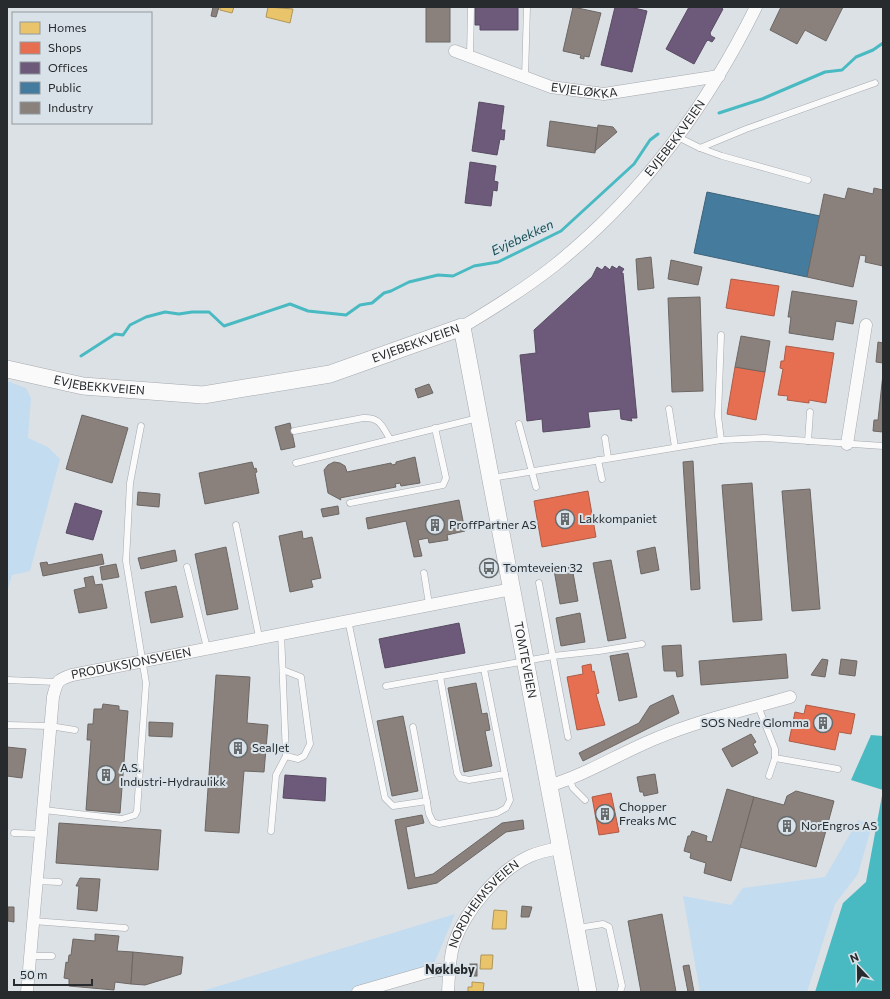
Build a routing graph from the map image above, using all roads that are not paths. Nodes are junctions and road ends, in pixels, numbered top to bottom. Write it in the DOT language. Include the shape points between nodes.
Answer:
graph roads {
  1 [pos="472,7"];
  2 [pos="527,7"];
  3 [pos="756,7"];
  4 [pos="455,51"];
  5 [pos="470,56"];
  6 [pos="719,76"];
  7 [pos="525,77"];
  8 [pos="874,83"];
  9 [pos="678,137"];
  10 [pos="700,148"];
  11 [pos="808,180"];
  12 [pos="866,325"];
  13 [pos="462,327"];
  14 [pos="721,336"];
  15 [pos="7,370"];
  16 [pos="669,410"];
  17 [pos="810,412"];
  18 [pos="480,417"];
  19 [pos="519,424"];
  20 [pos="141,426"];
  21 [pos="435,428"];
  22 [pos="294,431"];
  23 [pos="605,438"];
  24 [pos="390,439"];
  25 [pos="721,440"];
  26 [pos="808,441"];
  27 [pos="847,444"];
  28 [pos="883,446"];
  29 [pos="675,447"];
  30 [pos="608,458"];
  31 [pos="598,460"];
  32 [pos="296,463"];
  33 [pos="532,471"];
  34 [pos="491,478"];
  35 [pos="602,479"];
  36 [pos="536,488"];
  37 [pos="350,503"];
  38 [pos="236,524"];
  39 [pos="187,567"];
  40 [pos="424,573"];
  41 [pos="539,583"];
  42 [pos="512,589"];
  43 [pos="430,604"];
  44 [pos="348,620"];
  45 [pos="281,633"];
  46 [pos="259,637"];
  47 [pos="642,644"];
  48 [pos="207,648"];
  49 [pos="553,656"];
  50 [pos="144,661"];
  51 [pos="525,662"];
  52 [pos="484,669"];
  53 [pos="283,670"];
  54 [pos="440,676"];
  55 [pos="7,680"];
  56 [pos="56,682"];
  57 [pos="386,686"];
  58 [pos="790,697"];
  59 [pos="758,706"];
  60 [pos="7,725"];
  61 [pos="50,726"];
  62 [pos="413,727"];
  63 [pos="75,730"];
  64 [pos="568,737"];
  65 [pos="286,756"];
  66 [pos="775,758"];
  67 [pos="838,769"];
  68 [pos="505,774"];
  69 [pos="769,776"];
  70 [pos="569,779"];
  71 [pos="548,786"];
  72 [pos="585,800"];
  73 [pos="427,801"];
  74 [pos="44,810"];
  75 [pos="271,831"];
  76 [pos="14,833"];
  77 [pos="41,834"];
  78 [pos="560,848"];
  79 [pos="37,881"];
  80 [pos="59,882"];
  81 [pos="33,921"];
  82 [pos="125,928"];
  83 [pos="576,929"];
  84 [pos="30,956"];
  85 [pos="52,956"];
  86 [pos="449,969"];
  87 [pos="27,992"];
  88 [pos="359,992"];
  89 [pos="448,992"];
  90 [pos="588,992"];
  91 [pos="620,992"];
  1 -- 5 [label="lane"];
  2 -- 7 [label="lane"];
  3 -- 6 [label="street, EVJEBEKKVEIEN"];
  4 -- 5 [label="street, EVJELØKKA"];
  5 -- 7 [label="street, EVJELØKKA"];
  6 -- 7 [label="street, EVJELØKKA" via="604,94 551,87"];
  6 -- 9 [label="street, EVJEBEKKVEIEN"];
  8 -- 10 [label="lane"];
  9 -- 10 [label="lane"];
  9 -- 13 [label="street, EVJEBEKKVEIEN" via="630,195 582,242 528,285"];
  10 -- 11 [label="lane"];
  12 -- 27 [label="street"];
  13 -- 15 [label="street, EVJEBEKKVEIEN" via="330,374 203,395 83,386"];
  13 -- 18 [label="street, TOMTEVEIEN"];
  14 -- 25 [label="lane" via="718,416"];
  16 -- 29 [label="lane"];
  17 -- 26 [label="lane"];
  18 -- 21 [label="lane"];
  18 -- 34 [label="street, TOMTEVEIEN"];
  19 -- 33 [label="lane"];
  20 -- 50 [label="lane" via="130,483 126,561"];
  21 -- 24 [label="lane"];
  21 -- 37 [label="lane" via="446,478 443,485"];
  22 -- 24 [label="lane" via="373,417"];
  23 -- 30 [label="lane"];
  24 -- 32 [label="lane"];
  25 -- 26 [label="lane" via="764,438"];
  25 -- 29 [label="lane"];
  26 -- 27 [label="lane"];
  27 -- 28 [label="lane"];
  29 -- 30 [label="lane"];
  30 -- 31 [label="lane"];
  31 -- 33 [label="lane"];
  31 -- 35 [label="lane"];
  33 -- 34 [label="lane"];
  33 -- 36 [label="lane"];
  34 -- 42 [label="street, TOMTEVEIEN"];
  38 -- 46 [label="lane"];
  39 -- 48 [label="lane"];
  40 -- 43 [label="lane"];
  41 -- 49 [label="lane"];
  42 -- 43 [label="street, PRODUKSJONSVEIEN"];
  42 -- 51 [label="street, TOMTEVEIEN"];
  43 -- 44 [label="street, PRODUKSJONSVEIEN"];
  44 -- 45 [label="street, PRODUKSJONSVEIEN"];
  44 -- 73 [label="lane" via="385,798 393,806"];
  45 -- 46 [label="street, PRODUKSJONSVEIEN"];
  45 -- 53 [label="lane"];
  46 -- 48 [label="street, PRODUKSJONSVEIEN"];
  47 -- 49 [label="lane"];
  48 -- 50 [label="street, PRODUKSJONSVEIEN"];
  49 -- 51 [label="lane"];
  49 -- 64 [label="lane"];
  50 -- 56 [label="street, PRODUKSJONSVEIEN" via="72,675"];
  50 -- 74 [label="lane" via="146,683 135,815 122,820"];
  51 -- 52 [label="lane"];
  51 -- 71 [label="street, TOMTEVEIEN"];
  52 -- 54 [label="lane"];
  52 -- 68 [label="lane"];
  53 -- 65 [label="lane"];
  53 -- 65 [label="lane" via="301,677 310,744 304,756 298,759"];
  54 -- 57 [label="lane"];
  54 -- 68 [label="lane" via="460,778 469,780"];
  55 -- 56 [label="lane"];
  56 -- 61 [label="street, PRODUKSJONSVEIEN"];
  58 -- 59 [label="street"];
  59 -- 66 [label="lane" via="773,741"];
  59 -- 70 [label="street" via="679,729"];
  60 -- 61 [label="lane"];
  61 -- 63 [label="lane"];
  61 -- 74 [label="street, PRODUKSJONSVEIEN"];
  62 -- 73 [label="lane"];
  65 -- 75 [label="lane" via="276,775"];
  66 -- 67 [label="lane"];
  66 -- 69 [label="lane"];
  68 -- 73 [label="lane" via="510,800 506,808 497,813 438,824 431,819"];
  70 -- 71 [label="street"];
  70 -- 72 [label="lane" via="573,788"];
  71 -- 78 [label="street, TOMTEVEIEN"];
  74 -- 77 [label="street, PRODUKSJONSVEIEN"];
  76 -- 77 [label="lane"];
  77 -- 79 [label="street, PRODUKSJONSVEIEN"];
  78 -- 83 [label="street, TOMTEVEIEN"];
  78 -- 86 [label="street, NORDHEIMSVEIEN" via="529,856 487,890 460,929 454,943"];
  79 -- 80 [label="lane"];
  79 -- 81 [label="street, PRODUKSJONSVEIEN"];
  81 -- 82 [label="lane"];
  81 -- 84 [label="street, PRODUKSJONSVEIEN"];
  83 -- 90 [label="street, TOMTEVEIEN"];
  83 -- 91 [label="lane" via="603,924 608,927 622,986"];
  84 -- 85 [label="lane"];
  84 -- 87 [label="street, PRODUKSJONSVEIEN"];
  86 -- 88 [label="street" via="431,971"];
  86 -- 89 [label="street, NORDHEIMSVEIEN"];
}
